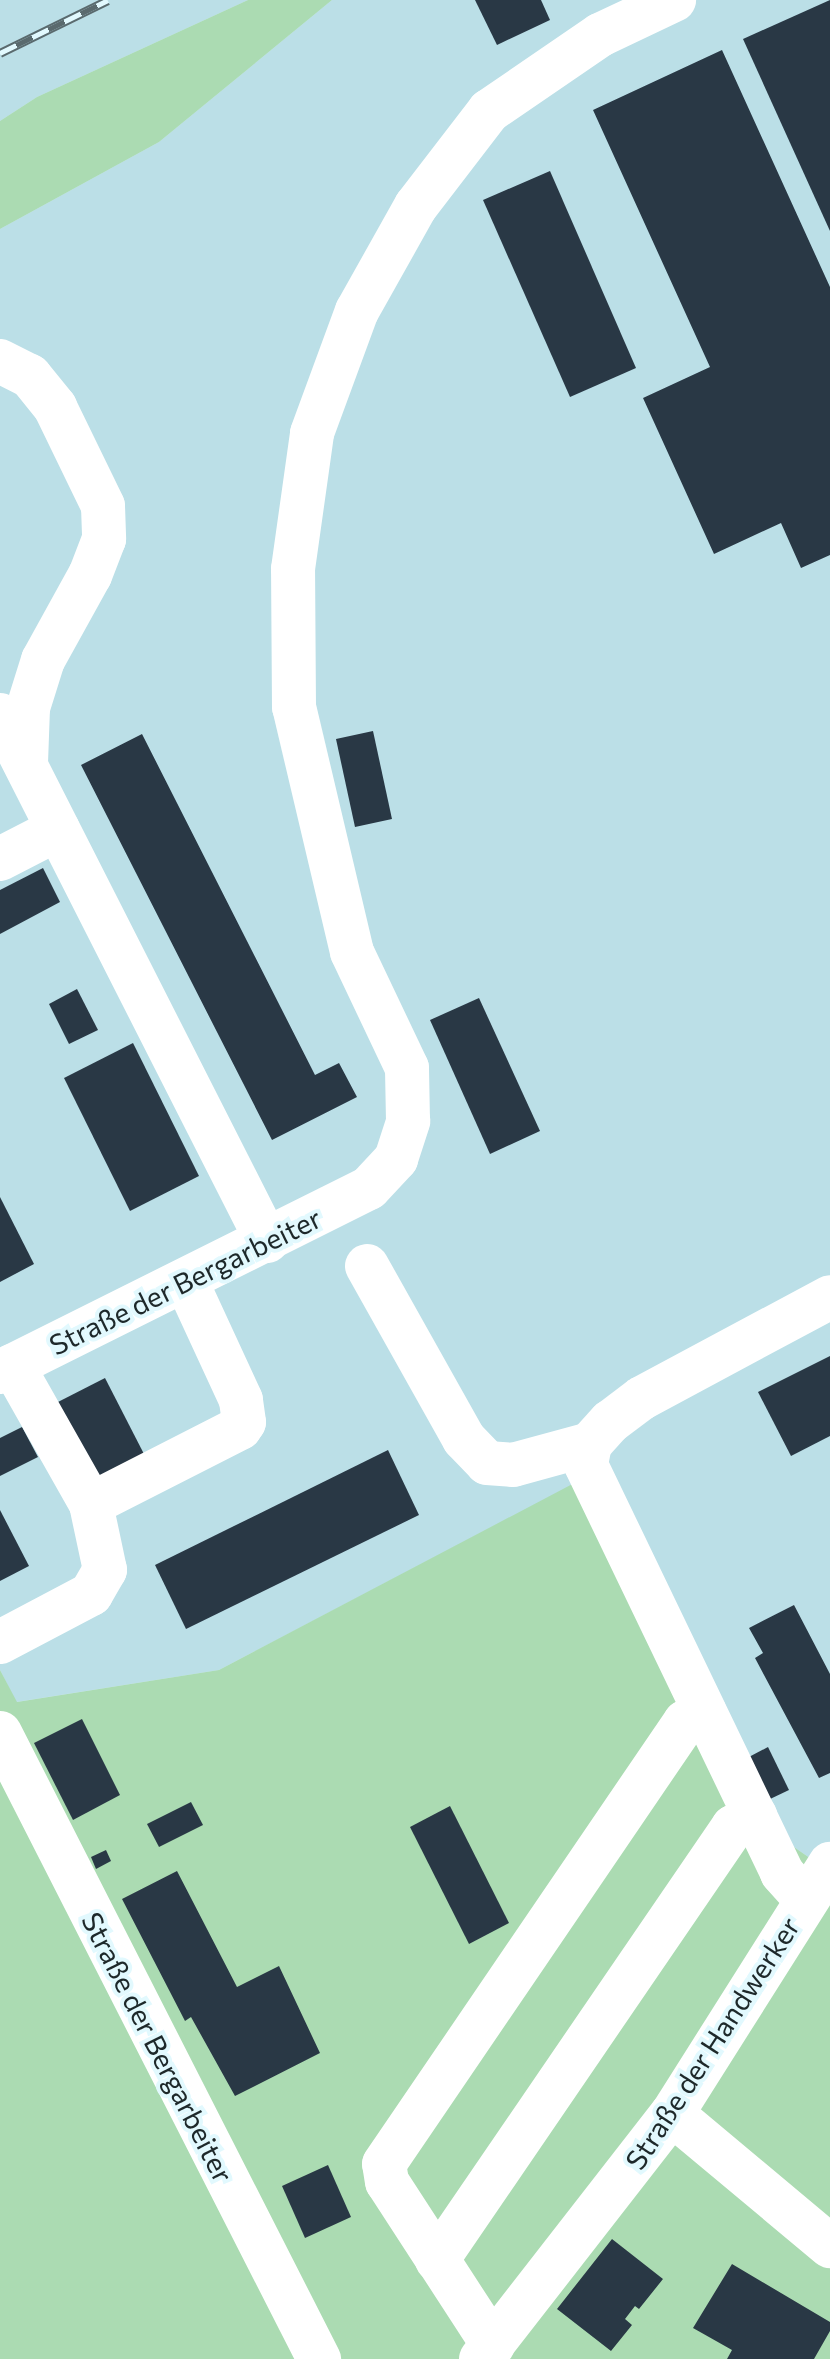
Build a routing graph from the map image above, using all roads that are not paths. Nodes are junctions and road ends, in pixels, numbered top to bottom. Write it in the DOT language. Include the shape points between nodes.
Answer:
graph roads {
  1 [pos="674,0"];
  2 [pos="0,361"];
  3 [pos="0,715"];
  4 [pos="26,765"];
  5 [pos="58,829"];
  6 [pos="0,859"];
  7 [pos="267,1241"];
  8 [pos="367,1266"];
  9 [pos="186,1281"];
  10 [pos="830,1297"];
  11 [pos="6,1369"];
  12 [pos="590,1444"];
  13 [pos="91,1504"];
  14 [pos="0,1642"];
  15 [pos="705,1712"];
  16 [pos="0,1733"];
  17 [pos="755,1816"];
  18 [pos="830,1864"];
  19 [pos="818,1901"];
  20 [pos="672,2114"];
  21 [pos="830,2246"];
  22 [pos="437,2260"];
  23 [pos="487,2352"];
  24 [pos="319,2359"];
  1 -- 7 [label="street, Straße der Bergarbeiter" via="600,35 489,111 416,206 364,297 312,433 293,569 294,707 352,952 407,1068 408,1121 396,1159 369,1188"];
  2 -- 4 [label="street" via="30,376 55,407 103,506 104,539 43,660 28,708"];
  3 -- 4 [label="street"];
  4 -- 5 [label="street"];
  5 -- 6 [label="street"];
  5 -- 7 [label="street"];
  7 -- 9 [label="street, Straße der Bergarbeiter"];
  8 -- 12 [label="street" via="464,1439 487,1463 513,1465"];
  9 -- 11 [label="street, Straße der Bergarbeiter"];
  9 -- 13 [label="street" via="241,1400 244,1422"];
  10 -- 12 [label="street" via="642,1398"];
  11 -- 13 [label="street"];
  12 -- 15 [label="street, Straße der Handwerker" via="586,1465"];
  13 -- 14 [label="street" via="105,1570 91,1594"];
  15 -- 17 [label="street, Straße der Handwerker"];
  15 -- 22 [label="street" via="685,1722 384,2164 387,2182"];
  16 -- 24 [label="street, Straße der Bergarbeiter"];
  17 -- 19 [label="street, Straße der Handwerker" via="782,1873"];
  17 -- 22 [label="street" via="733,1827"];
  18 -- 19 [label="street"];
  19 -- 20 [label="street, Straße der Handwerker"];
  20 -- 21 [label="street"];
  20 -- 23 [label="street, Straße der Handwerker"];
  22 -- 23 [label="street"];
}
